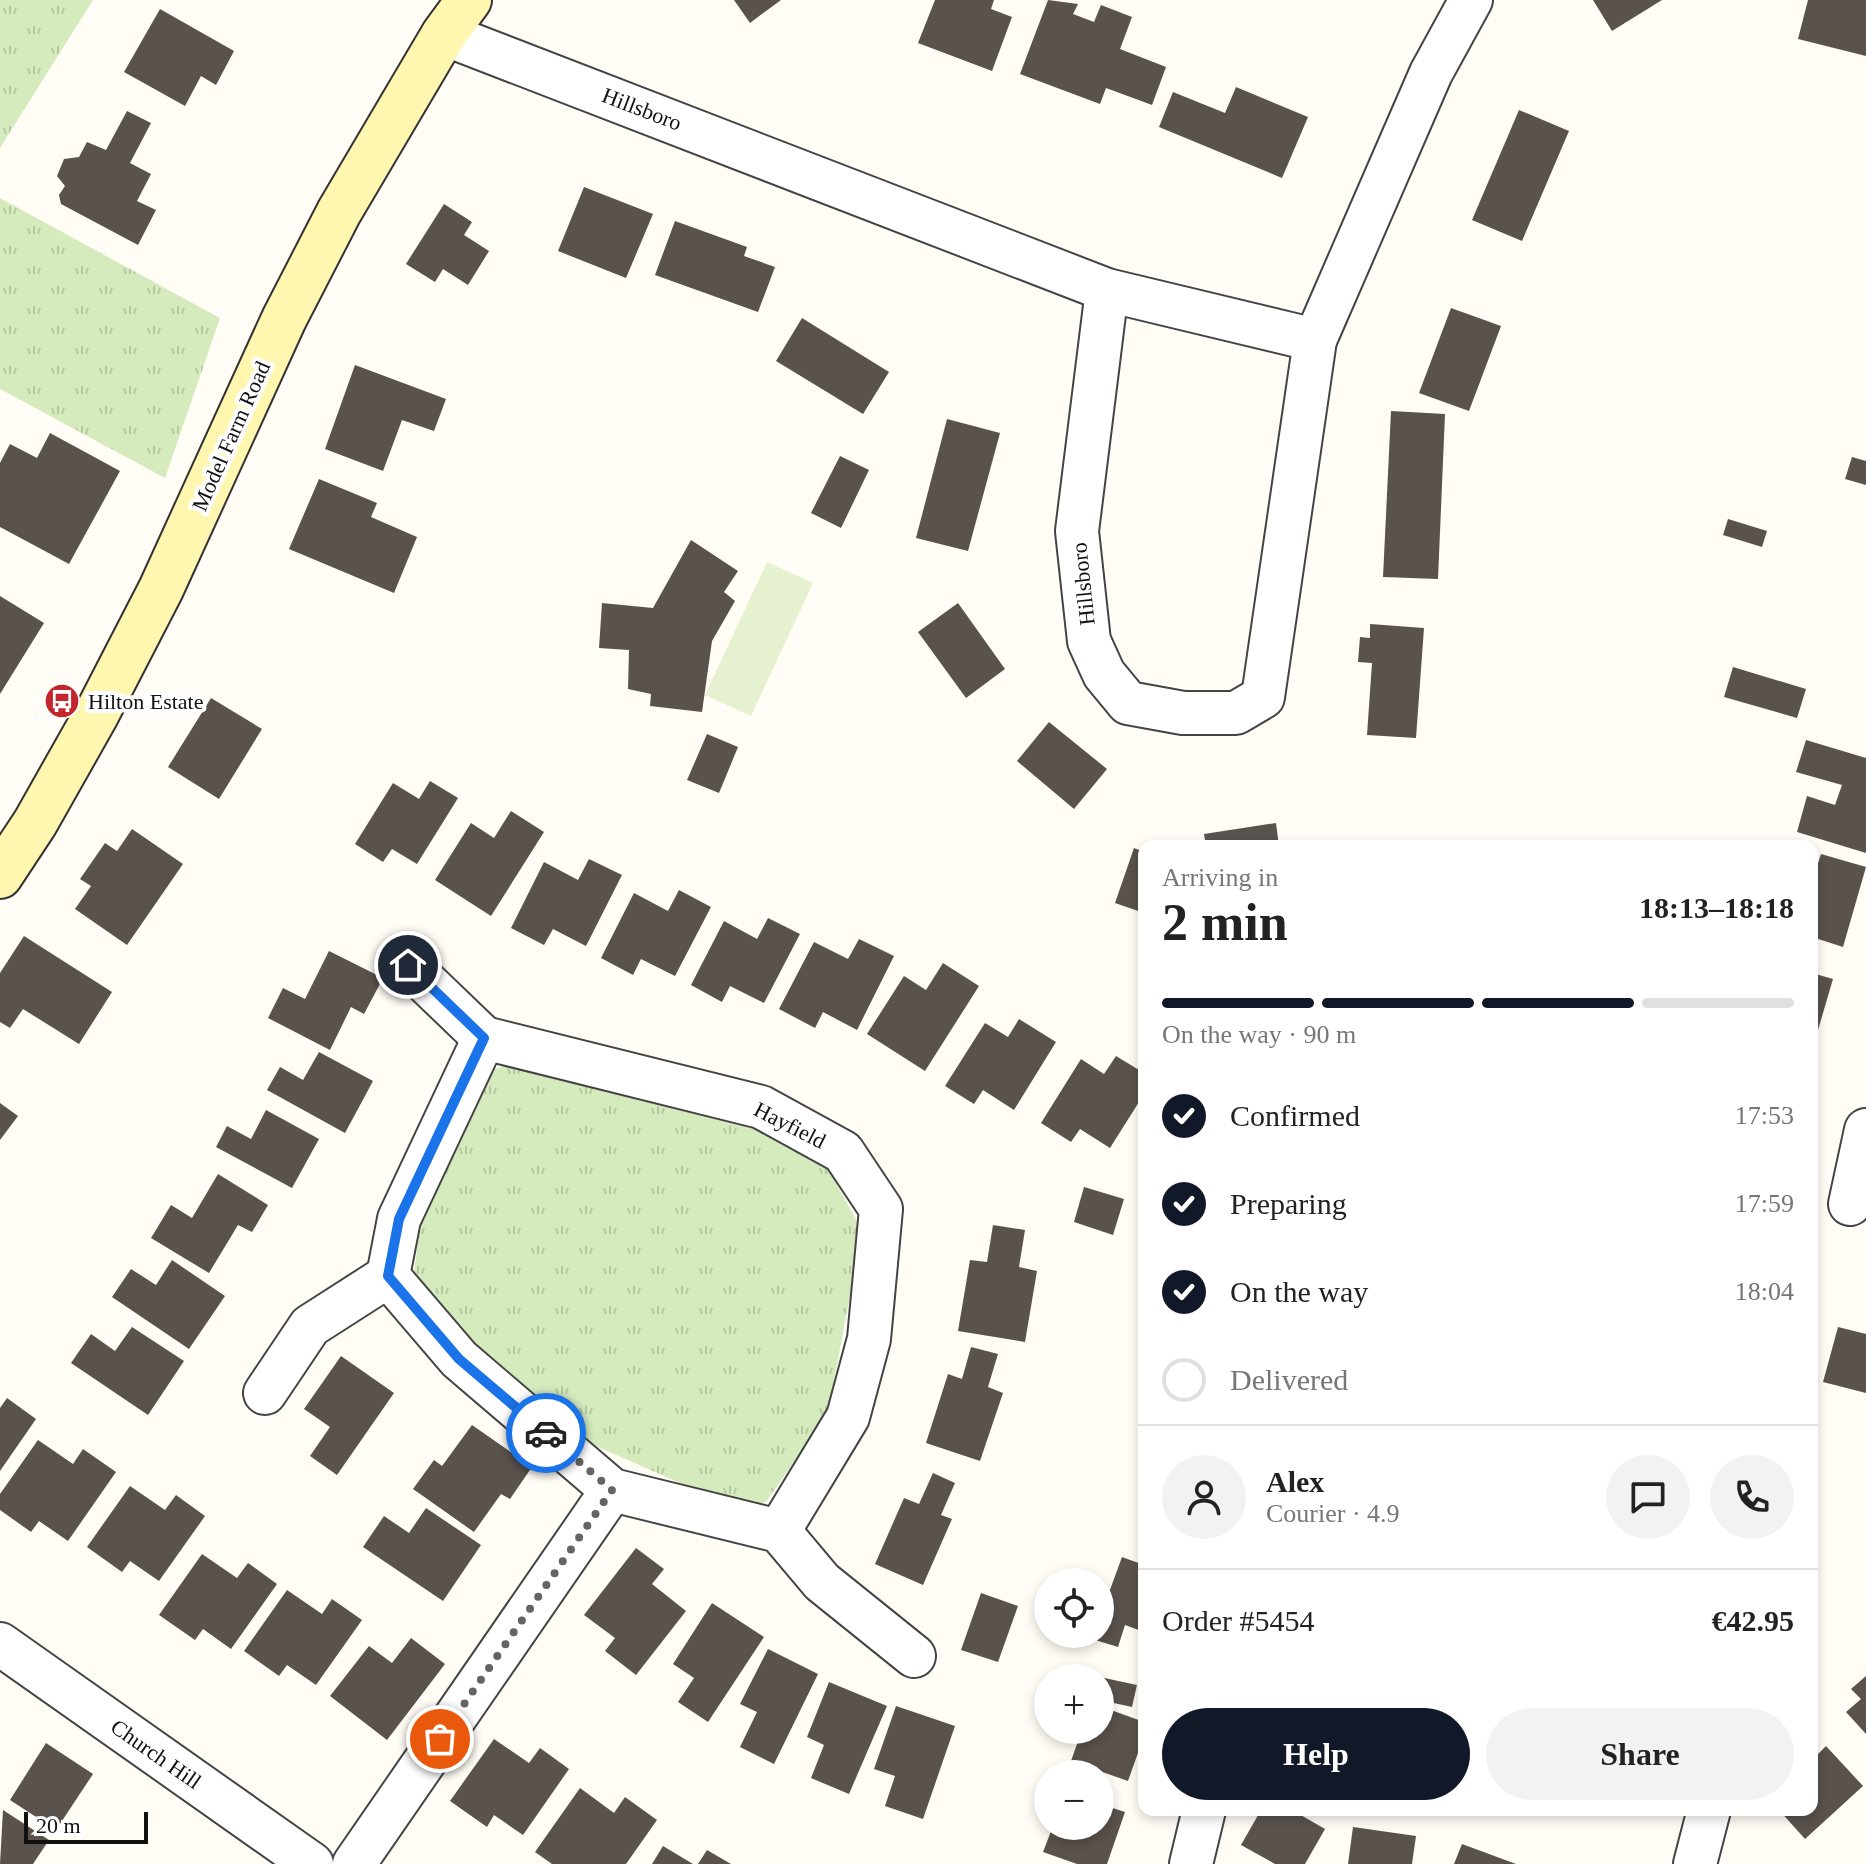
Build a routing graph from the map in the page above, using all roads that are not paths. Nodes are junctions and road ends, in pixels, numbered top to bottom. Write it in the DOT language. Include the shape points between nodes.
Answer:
graph roads {
  1 [pos="1471,0"];
  2 [pos="457,17"];
  3 [pos="1107,290"];
  4 [pos="1315,340"];
  5 [pos="0,876"];
  6 [pos="408,965"];
  7 [pos="484,1038"];
  8 [pos="1866,1130"];
  9 [pos="1850,1204"];
  10 [pos="388,1276"];
  11 [pos="265,1393"];
  12 [pos="612,1490"];
  13 [pos="779,1531"];
  14 [pos="0,1644"];
  15 [pos="914,1656"];
  16 [pos="1203,1816"];
  17 [pos="1707,1816"];
  18 [pos="312,1864"];
  19 [pos="354,1864"];
  20 [pos="1191,1864"];
  21 [pos="1695,1864"];
  1 -- 4 [label="street, Hillsboro" via="1431,73"];
  2 -- 3 [label="street, Hillsboro"];
  2 -- 5 [label="main road, Model Farm Road" via="339,212 284,319 161,589 89,729"];
  3 -- 4 [label="street, Hillsboro"];
  3 -- 4 [label="street, Hillsboro" via="1077,531 1089,641 1104,674 1128,703 1183,713 1236,713 1263,697"];
  6 -- 7 [label="street, Hayfield"];
  7 -- 10 [label="street" via="399,1219"];
  7 -- 13 [label="street, Hayfield" via="761,1107 843,1152 881,1209 869,1339 848,1417"];
  8 -- 9 [label="street"];
  10 -- 11 [label="street" via="310,1326"];
  10 -- 12 [label="street" via="459,1359"];
  12 -- 13 [label="street"];
  12 -- 19 [label="street"];
  13 -- 15 [label="street" via="822,1582"];
  14 -- 18 [label="street, Church Hill"];
  16 -- 20 [label="street"];
  17 -- 21 [label="street"];
}
